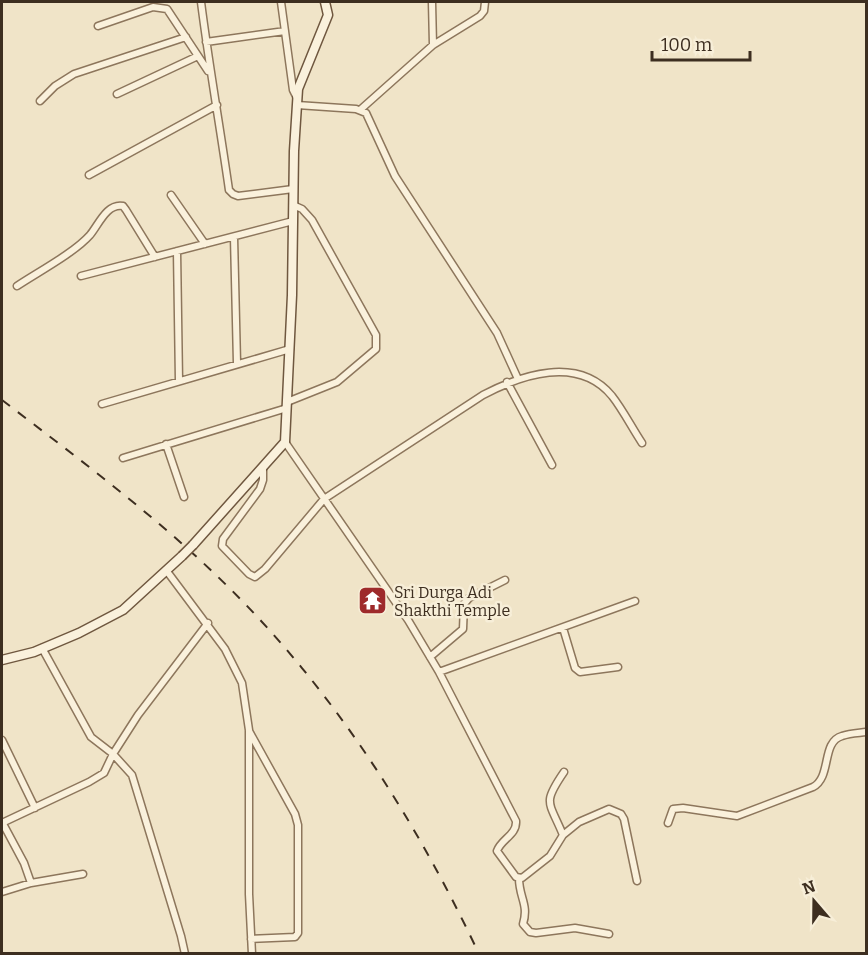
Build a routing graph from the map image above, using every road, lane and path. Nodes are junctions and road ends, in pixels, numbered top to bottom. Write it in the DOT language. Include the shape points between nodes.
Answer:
graph roads {
  1 [pos="201,2"];
  2 [pos="281,2"];
  3 [pos="326,2"];
  4 [pos="432,2"];
  5 [pos="485,2"];
  6 [pos="98,26"];
  7 [pos="285,31"];
  8 [pos="186,37"];
  9 [pos="206,42"];
  10 [pos="433,45"];
  11 [pos="198,56"];
  12 [pos="210,74"];
  13 [pos="117,94"];
  14 [pos="297,101"];
  15 [pos="40,102"];
  16 [pos="217,105"];
  17 [pos="360,110"];
  18 [pos="89,176"];
  19 [pos="293,189"];
  20 [pos="171,195"];
  21 [pos="293,206"];
  22 [pos="293,221"];
  23 [pos="234,237"];
  24 [pos="205,244"];
  25 [pos="177,251"];
  26 [pos="155,257"];
  27 [pos="81,276"];
  28 [pos="17,286"];
  29 [pos="290,349"];
  30 [pos="237,363"];
  31 [pos="518,379"];
  32 [pos="179,381"];
  33 [pos="507,382"];
  34 [pos="102,404"];
  35 [pos="287,405"];
  36 [pos="285,442"];
  37 [pos="642,443"];
  38 [pos="166,444"];
  39 [pos="123,458"];
  40 [pos="552,465"];
  41 [pos="263,466"];
  42 [pos="184,497"];
  43 [pos="324,499"];
  44 [pos="166,570"];
  45 [pos="505,580"];
  46 [pos="635,601"];
  47 [pos="208,623"];
  48 [pos="563,628"];
  49 [pos="42,648"];
  50 [pos="430,657"];
  51 [pos="2,660"];
  52 [pos="618,667"];
  53 [pos="439,672"];
  54 [pos="249,730"];
  55 [pos="867,732"];
  56 [pos="2,740"];
  57 [pos="113,754"];
  58 [pos="564,772"];
  59 [pos="35,808"];
  60 [pos="2,823"];
  61 [pos="668,823"];
  62 [pos="563,835"];
  63 [pos="83,874"];
  64 [pos="519,878"];
  65 [pos="636,881"];
  66 [pos="31,883"];
  67 [pos="2,892"];
  68 [pos="609,934"];
  69 [pos="251,939"];
  70 [pos="184,954"];
  71 [pos="252,954"];
  1 -- 9 [label="street"];
  2 -- 7 [label="street"];
  3 -- 14 [label="street" via="328,15 298,89"];
  4 -- 10 [label="street"];
  5 -- 10 [label="street" via="480,16"];
  6 -- 8 [label="street" via="160,7 167,9"];
  7 -- 9 [label="street"];
  7 -- 14 [label="street"];
  8 -- 11 [label="street"];
  8 -- 15 [label="street" via="74,74"];
  9 -- 12 [label="street"];
  10 -- 17 [label="street"];
  11 -- 12 [label="street"];
  11 -- 13 [label="street"];
  12 -- 16 [label="street"];
  14 -- 17 [label="street"];
  14 -- 19 [label="street"];
  16 -- 18 [label="street"];
  16 -- 19 [label="street" via="229,190 238,196"];
  17 -- 31 [label="street" via="366,113 395,176 497,333"];
  19 -- 21 [label="street"];
  20 -- 24 [label="street"];
  21 -- 22 [label="street"];
  21 -- 35 [label="street" via="312,220 377,342 376,349 337,382"];
  22 -- 23 [label="street"];
  22 -- 29 [label="street"];
  23 -- 24 [label="street"];
  23 -- 30 [label="street"];
  24 -- 25 [label="street"];
  25 -- 26 [label="street"];
  25 -- 32 [label="street"];
  26 -- 27 [label="street"];
  26 -- 28 [label="street" via="123,206 116,205 81,243"];
  29 -- 30 [label="street"];
  29 -- 35 [label="street"];
  30 -- 32 [label="street"];
  31 -- 33 [label="street"];
  31 -- 37 [label="street" via="564,371 592,381 611,395"];
  32 -- 34 [label="street"];
  33 -- 40 [label="street"];
  33 -- 43 [label="street"];
  35 -- 36 [label="street"];
  35 -- 38 [label="street"];
  36 -- 41 [label="street"];
  36 -- 43 [label="street"];
  38 -- 39 [label="street"];
  38 -- 42 [label="street"];
  41 -- 43 [label="street" via="260,489 223,539 222,546 249,574 259,574"];
  41 -- 44 [label="street, bridge"];
  43 -- 50 [label="street"];
  44 -- 47 [label="street"];
  44 -- 49 [label="street" via="123,610"];
  45 -- 50 [label="street" via="464,603 463,629"];
  46 -- 48 [label="street"];
  47 -- 54 [label="street" via="242,683"];
  47 -- 57 [label="street"];
  48 -- 52 [label="street" via="575,668 580,672"];
  48 -- 53 [label="street"];
  49 -- 51 [label="street"];
  49 -- 57 [label="street" via="91,737"];
  50 -- 53 [label="street"];
  53 -- 64 [label="street" via="516,821 513,832 497,851"];
  54 -- 69 [label="street"];
  54 -- 69 [label="street" via="292,806 298,825 298,933 294,937"];
  55 -- 61 [label="street" via="836,739 821,780 813,788 737,816 673,809"];
  56 -- 59 [label="street"];
  57 -- 59 [label="street" via="104,773"];
  57 -- 70 [label="street" via="132,775"];
  58 -- 62 [label="street" via="548,801"];
  59 -- 60 [label="street"];
  60 -- 66 [label="street"];
  62 -- 64 [label="street" via="550,856"];
  62 -- 65 [label="street" via="579,822 614,810 624,819"];
  63 -- 66 [label="street"];
  64 -- 68 [label="street" via="526,909 523,924 530,932 575,928"];
  66 -- 67 [label="street"];
  69 -- 71 [label="street"];
}
